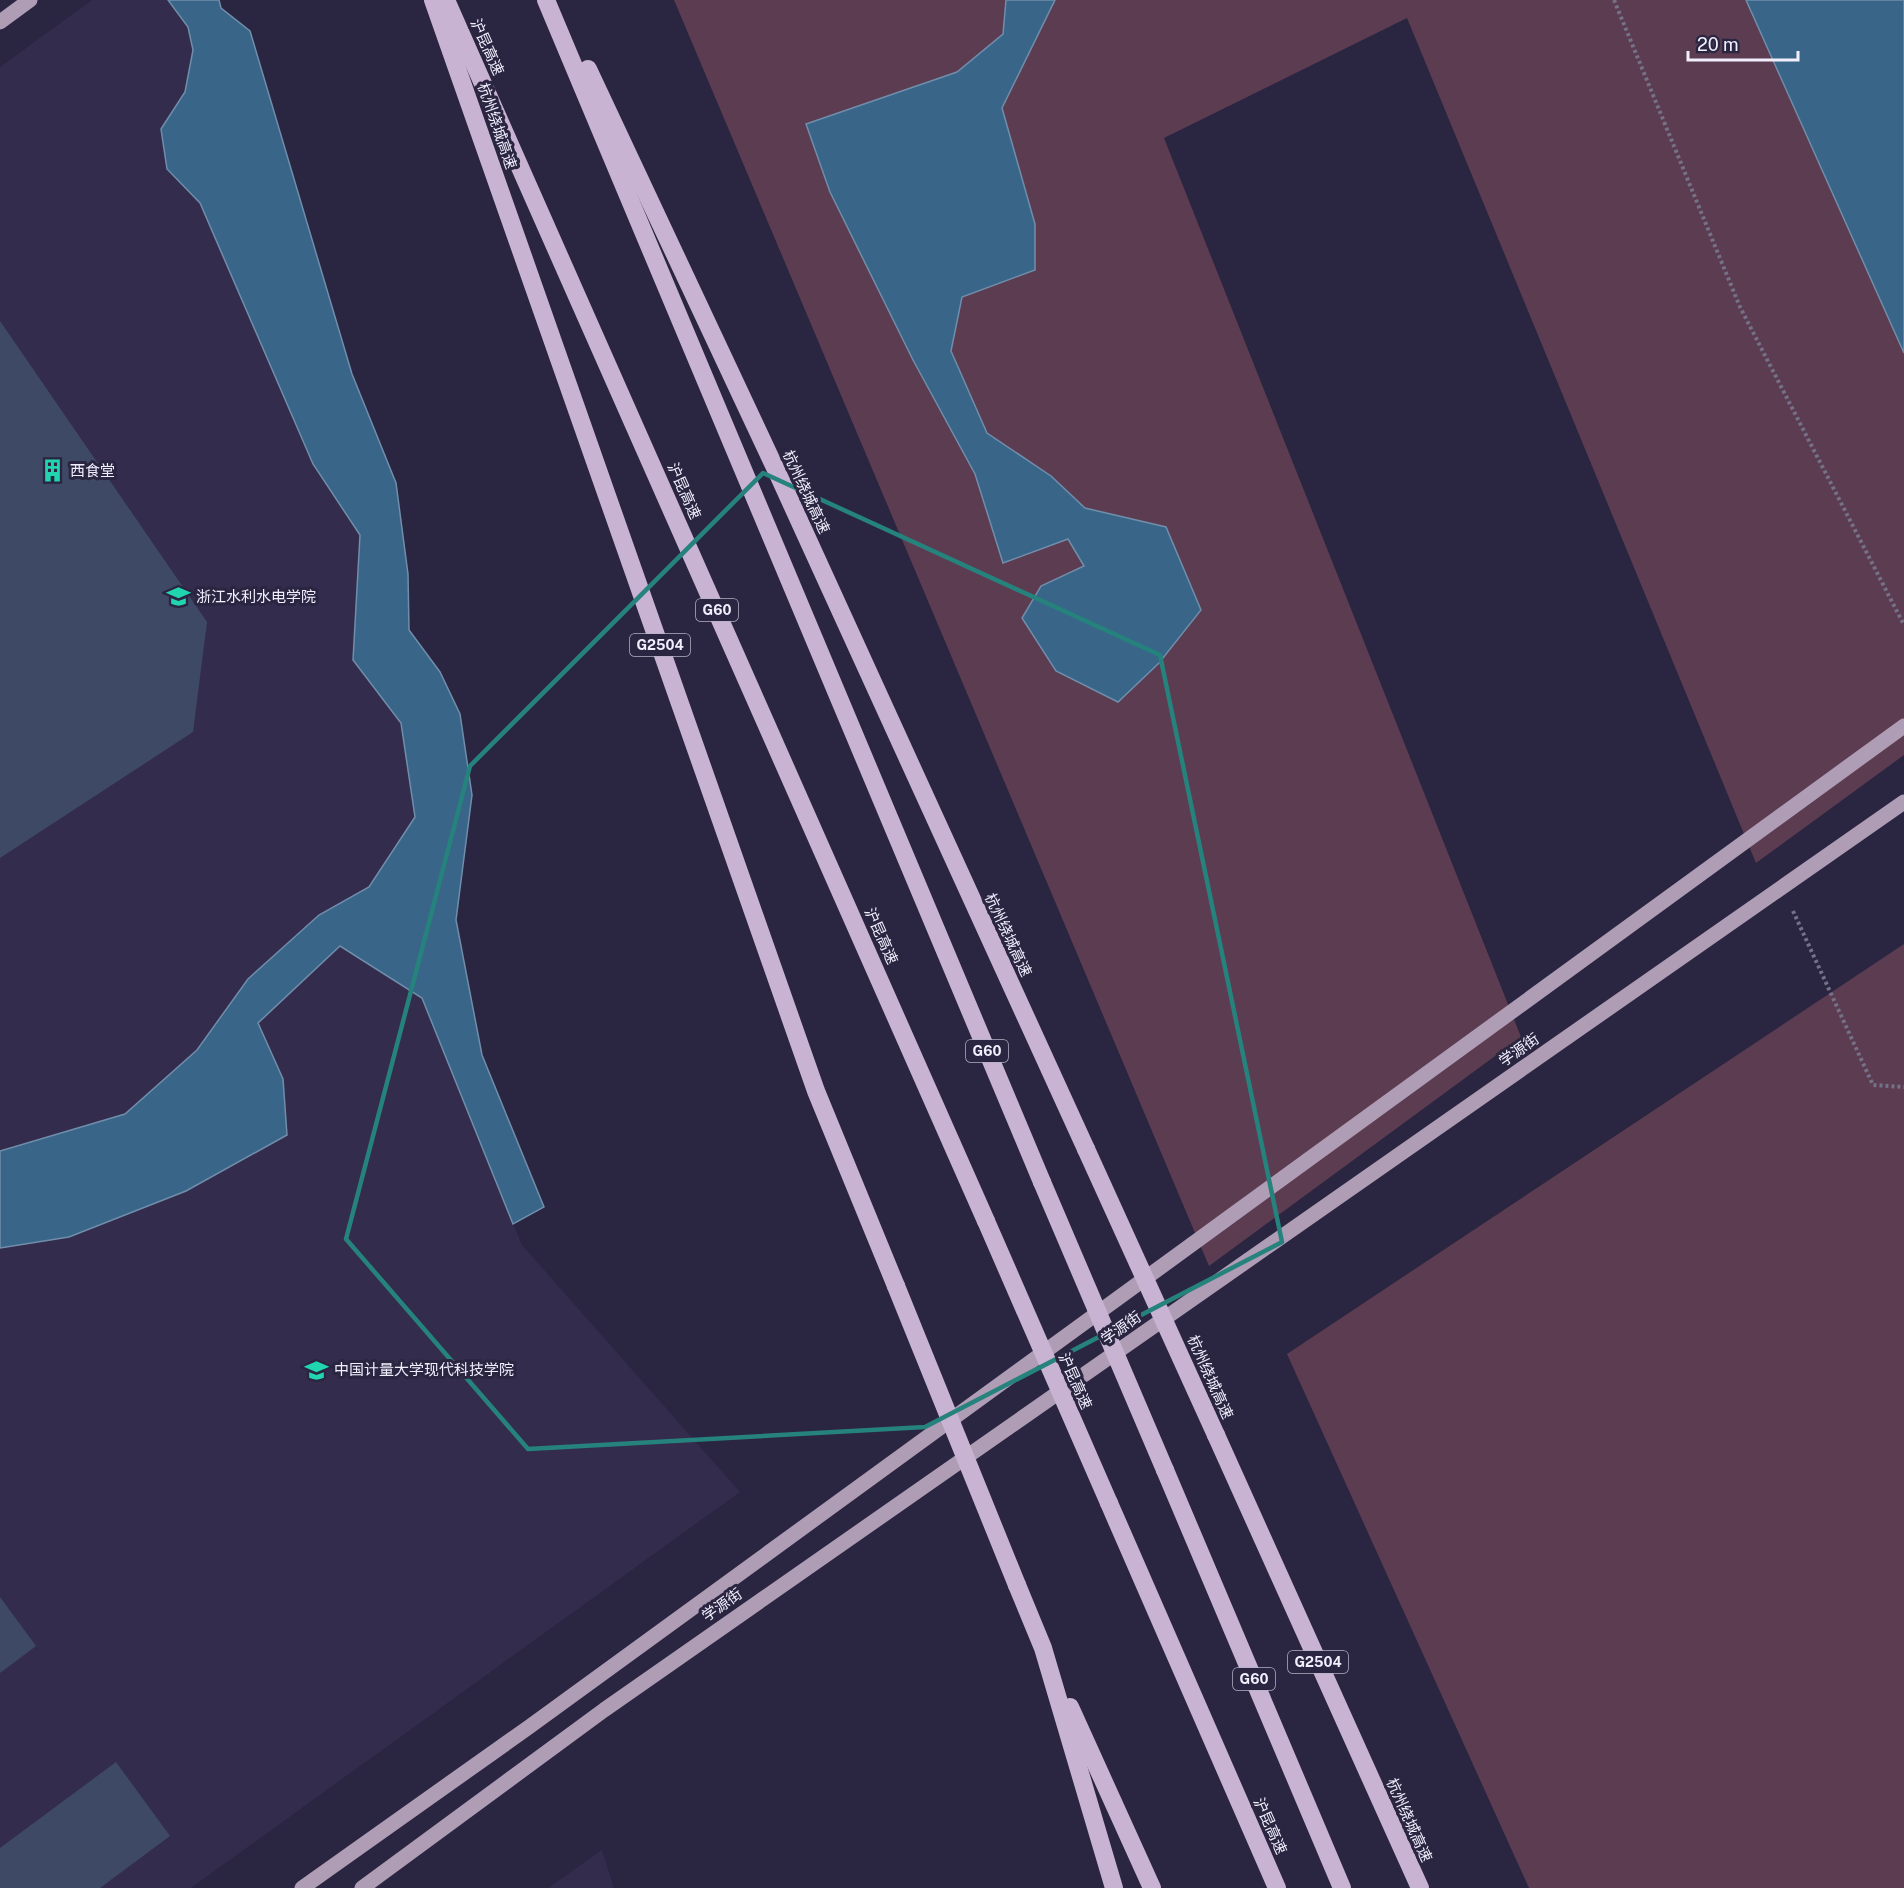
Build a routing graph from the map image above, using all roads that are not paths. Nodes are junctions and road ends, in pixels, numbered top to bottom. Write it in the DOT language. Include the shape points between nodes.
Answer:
graph roads {
  1 [pos="30,0"];
  2 [pos="433,0"];
  3 [pos="446,0"];
  4 [pos="546,0"];
  5 [pos="555,0"];
  6 [pos="0,22"];
  7 [pos="1904,726"];
  8 [pos="1904,802"];
  9 [pos="1043,1648"];
  10 [pos="302,1888"];
  11 [pos="362,1888"];
  12 [pos="1114,1888"];
  13 [pos="1152,1888"];
  14 [pos="1277,1888"];
  15 [pos="1342,1888"];
  16 [pos="1420,1888"];
  1 -- 6 [label="main road"];
  2 -- 9 [label="highway, 杭州绕城高速 / G2504, bridge" via="816,1091"];
  3 -- 14 [label="highway, 沪昆高速 / G60, bridge"];
  4 -- 15 [label="highway, G60, bridge"];
  5 -- 16 [label="highway, 杭州绕城高速 / G2504, bridge" via="777,472"];
  7 -- 10 [label="main road"];
  8 -- 11 [label="main road, 学源街" via="604,1710"];
  9 -- 12 [label="highway, 杭州绕城高速 / G2504"];
  9 -- 13 [label="highway"];
}
